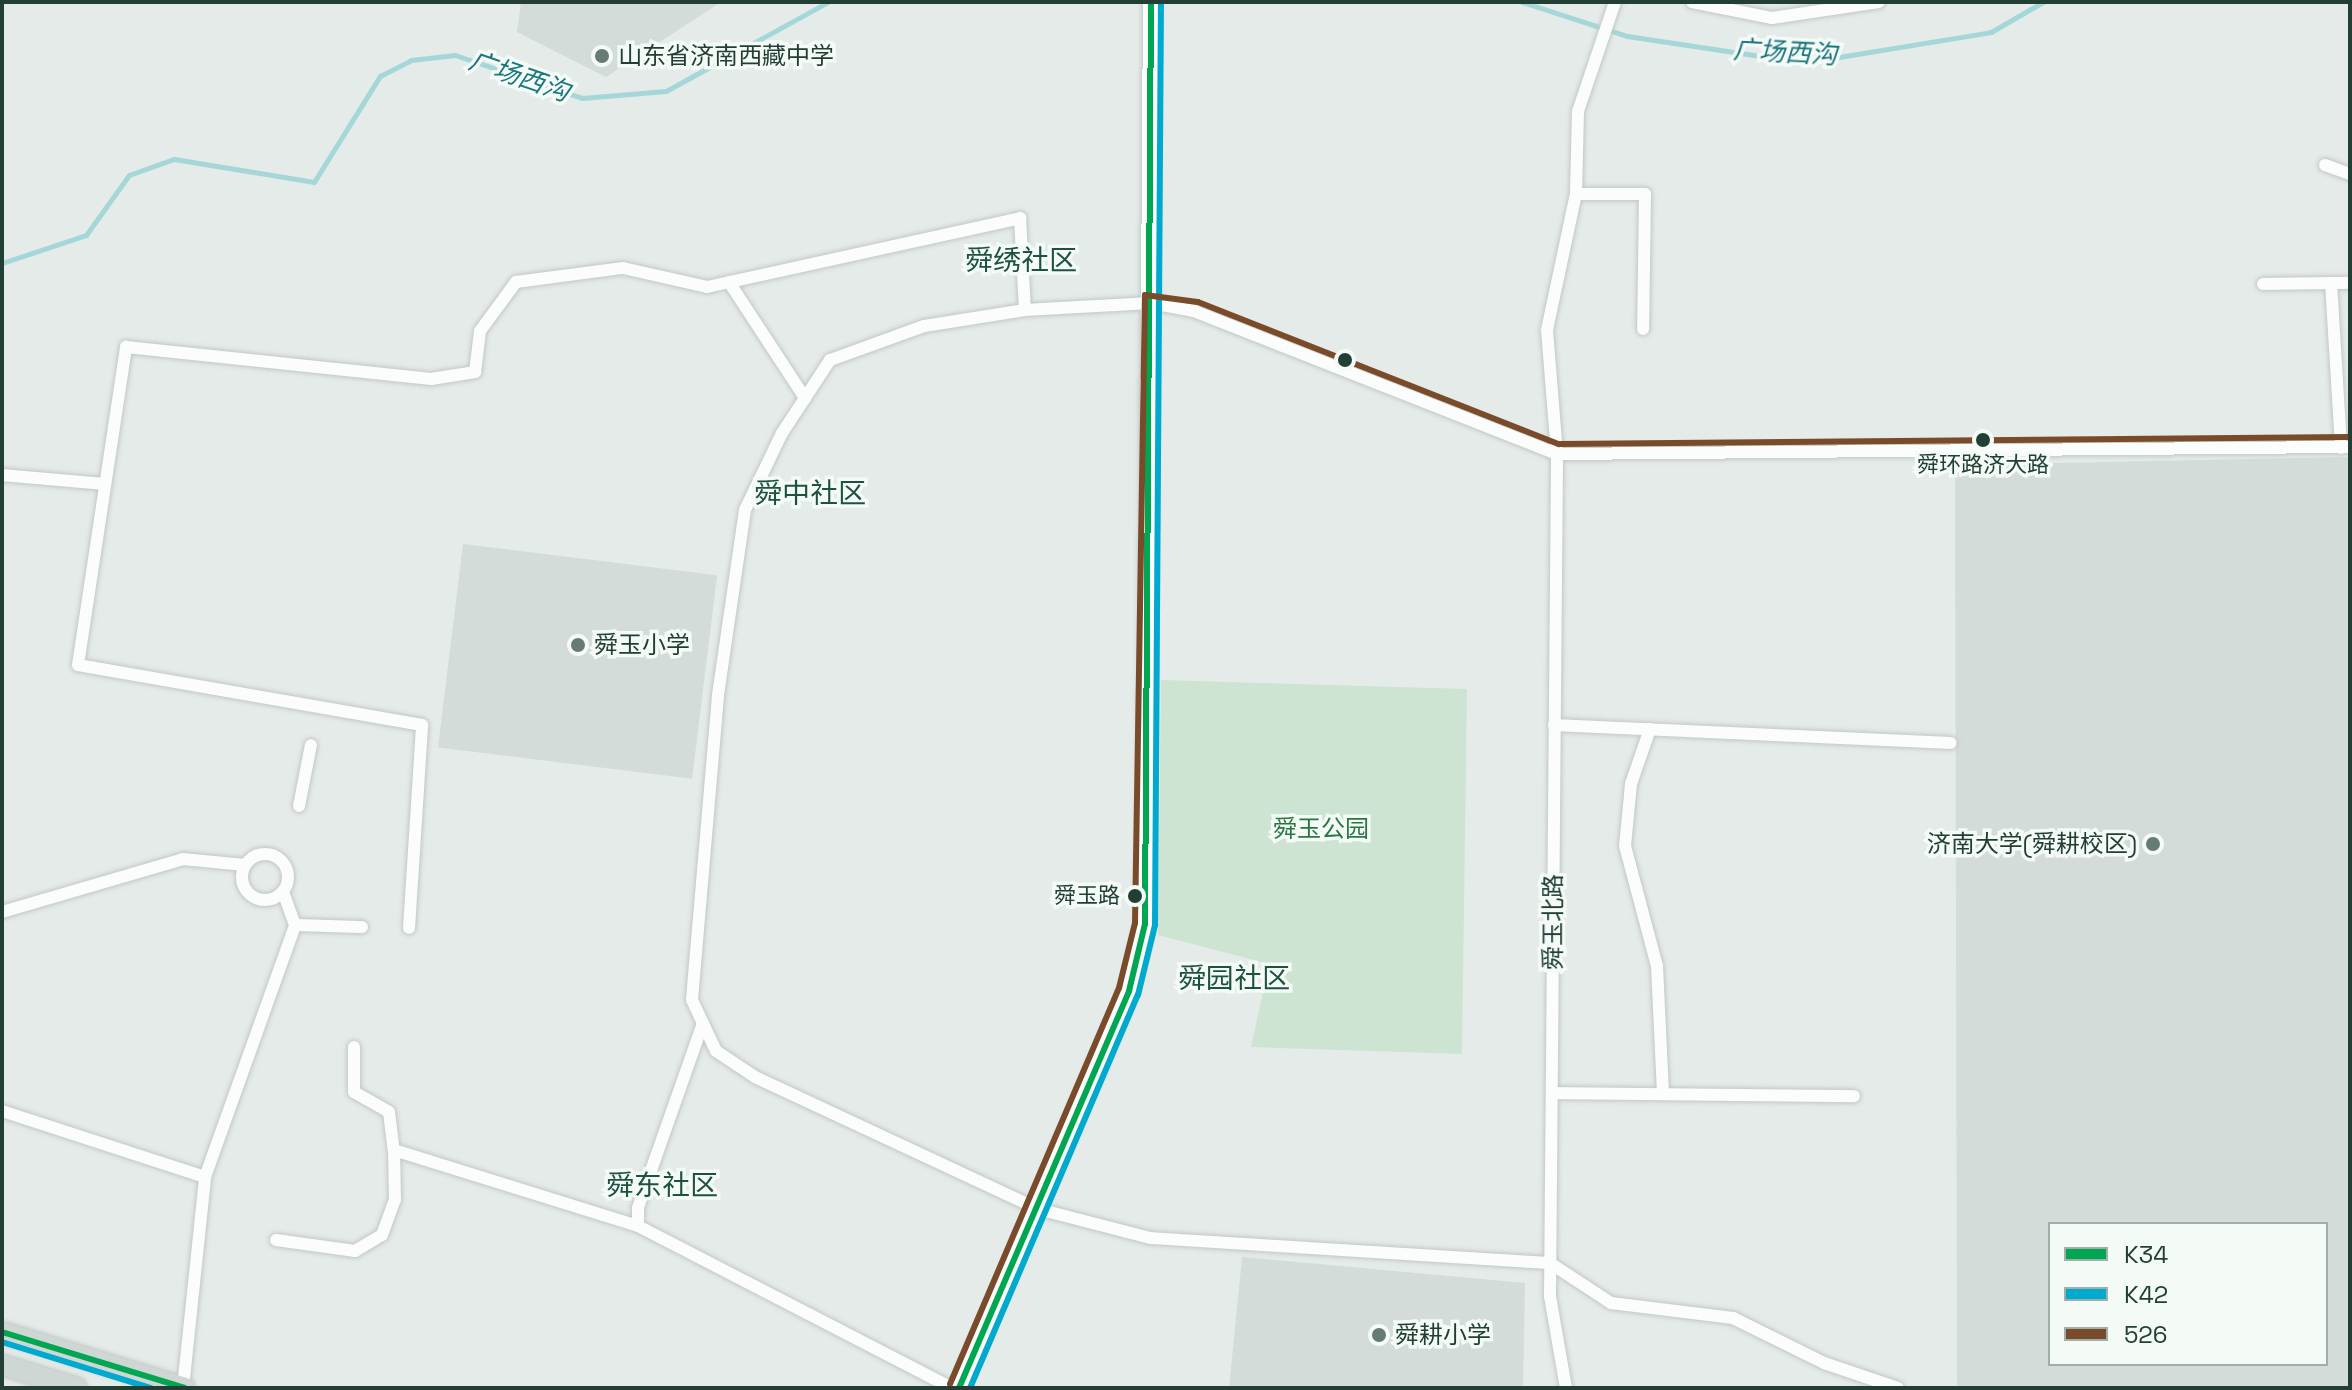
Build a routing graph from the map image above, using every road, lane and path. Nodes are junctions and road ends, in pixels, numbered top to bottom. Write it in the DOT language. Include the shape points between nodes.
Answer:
graph roads {
  1 [pos="1151,2"];
  2 [pos="1615,2"];
  3 [pos="1692,2"];
  4 [pos="1879,2"];
  5 [pos="2325,165"];
  6 [pos="2350,174"];
  7 [pos="1576,194"];
  8 [pos="729,282"];
  9 [pos="2331,283"];
  10 [pos="2350,283"];
  11 [pos="2263,284"];
  12 [pos="1151,303"];
  13 [pos="1025,310"];
  14 [pos="1643,329"];
  15 [pos="805,398"];
  16 [pos="2345,448"];
  17 [pos="1557,454"];
  18 [pos="2,475"];
  19 [pos="105,484"];
  20 [pos="1554,725"];
  21 [pos="1650,729"];
  22 [pos="1951,743"];
  23 [pos="311,745"];
  24 [pos="299,806"];
  25 [pos="245,865"];
  26 [pos="283,892"];
  27 [pos="2,912"];
  28 [pos="295,925"];
  29 [pos="362,927"];
  30 [pos="409,928"];
  31 [pos="703,1023"];
  32 [pos="354,1047"];
  33 [pos="1552,1093"];
  34 [pos="1663,1094"];
  35 [pos="1854,1096"];
  36 [pos="2,1111"];
  37 [pos="394,1150"];
  38 [pos="205,1177"];
  39 [pos="1038,1209"];
  40 [pos="638,1226"];
  41 [pos="276,1240"];
  42 [pos="1550,1263"];
  43 [pos="2,1332"];
  44 [pos="2,1365"];
  45 [pos="77,1388"];
  46 [pos="184,1388"];
  47 [pos="952,1388"];
  48 [pos="959,1388"];
  49 [pos="1566,1388"];
  50 [pos="1898,1388"];
  1 -- 12 [label="street"];
  2 -- 7 [label="street, 舜玉北路" via="1578,111"];
  3 -- 4 [label="street" via="1772,18"];
  5 -- 6 [label="street"];
  7 -- 14 [label="street" via="1645,194"];
  7 -- 17 [label="street, 舜玉北路" via="1547,330"];
  8 -- 13 [label="street" via="1020,218"];
  8 -- 15 [label="street"];
  8 -- 19 [label="street" via="707,287 623,268 516,282 480,331 475,372 431,379 126,347"];
  9 -- 10 [label="street"];
  9 -- 11 [label="street"];
  9 -- 16 [label="street"];
  12 -- 13 [label="street"];
  12 -- 17 [label="street" via="1194,311"];
  12 -- 39 [label="street" via="1150,890 1129,991"];
  13 -- 15 [label="street" via="924,326 830,360"];
  15 -- 31 [label="street" via="745,510 707,814 692,1000"];
  16 -- 17 [label="street"];
  17 -- 20 [label="street, 舜玉北路"];
  18 -- 19 [label="street"];
  19 -- 30 [label="street" via="78,665 422,725"];
  20 -- 21 [label="street"];
  20 -- 33 [label="street, 舜玉北路"];
  21 -- 22 [label="street"];
  21 -- 34 [label="street" via="1631,784 1625,846 1657,966"];
  23 -- 24 [label="street"];
  25 -- 26 [label="street" via="248,894 270,900"];
  25 -- 26 [label="street" via="262,854 276,856 288,873"];
  25 -- 27 [label="street" via="183,859"];
  26 -- 28 [label="street"];
  28 -- 29 [label="street"];
  28 -- 38 [label="street"];
  31 -- 39 [label="street" via="716,1051 755,1077"];
  31 -- 40 [label="street"];
  32 -- 37 [label="street" via="354,1092 389,1112"];
  33 -- 34 [label="street"];
  33 -- 42 [label="street, 舜玉北路"];
  34 -- 35 [label="street"];
  36 -- 38 [label="street"];
  37 -- 40 [label="street"];
  37 -- 41 [label="street" via="395,1200 382,1235 355,1251"];
  38 -- 46 [label="street"];
  39 -- 42 [label="street" via="1150,1238"];
  39 -- 48 [label="street"];
  40 -- 47 [label="street"];
  42 -- 49 [label="street, 舜玉北路"];
  42 -- 50 [label="street" via="1611,1303 1733,1318 1824,1363"];
  43 -- 46 [label="main road"];
  44 -- 45 [label="main road"];
}
